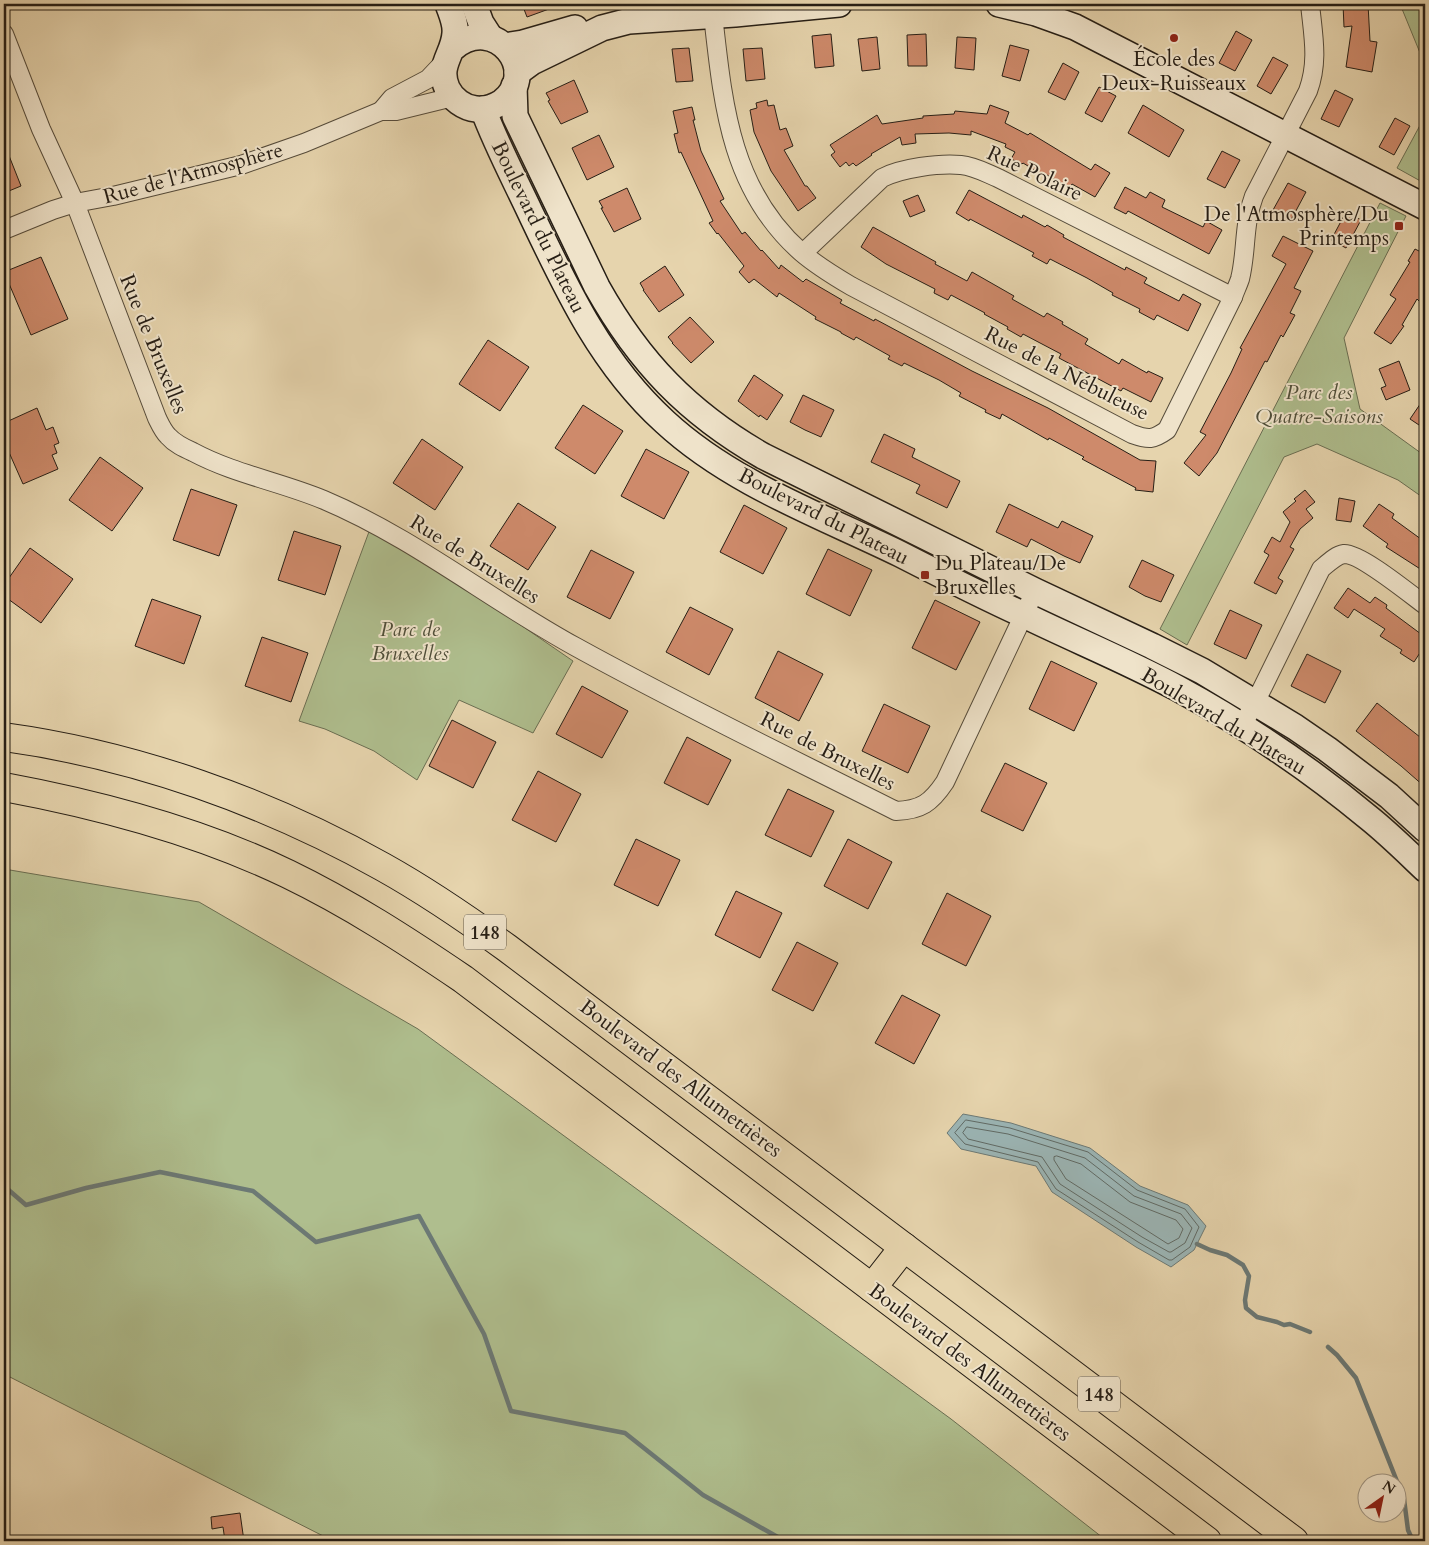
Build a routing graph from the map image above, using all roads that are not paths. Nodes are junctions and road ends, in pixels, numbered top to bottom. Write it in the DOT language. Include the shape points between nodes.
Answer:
graph roads {
  1 [pos="448,4"];
  2 [pos="474,4"];
  3 [pos="839,4"];
  4 [pos="1000,4"];
  5 [pos="1310,4"];
  6 [pos="713,15"];
  7 [pos="602,28"];
  8 [pos="4,34"];
  9 [pos="498,42"];
  10 [pos="449,55"];
  11 [pos="516,79"];
  12 [pos="454,97"];
  13 [pos="483,109"];
  14 [pos="381,111"];
  15 [pos="1286,135"];
  16 [pos="75,203"];
  17 [pos="1425,207"];
  18 [pos="4,230"];
  19 [pos="803,253"];
  20 [pos="1233,297"];
  21 [pos="1035,591"];
  22 [pos="1425,605"];
  23 [pos="1024,615"];
  24 [pos="1255,703"];
  25 [pos="1241,727"];
  26 [pos="4,737"];
  27 [pos="4,787"];
  28 [pos="1425,829"];
  29 [pos="1425,869"];
  30 [pos="904,1247"];
  31 [pos="872,1288"];
  32 [pos="1207,1541"];
  33 [pos="1294,1541"];
  1 -- 10 [label="main road" via="455,28"];
  2 -- 9 [label="main road" via="481,23"];
  3 -- 6 [label="main road"];
  4 -- 15 [label="main road" via="1075,26"];
  5 -- 15 [label="street, Rue de la Nébuleuse" via="1314,75"];
  6 -- 7 [label="main road" via="629,21"];
  6 -- 19 [label="street, Rue de la Nébuleuse" via="724,104 737,155 758,201"];
  7 -- 9 [label="main road" via="576,28 523,44"];
  7 -- 11 [label="main road" via="532,62"];
  8 -- 16 [label="street, Rue de Bruxelles" via="41,129"];
  9 -- 10 [label="main road" via="474,36"];
  9 -- 11 [label="main road" via="512,54 516,63"];
  10 -- 12 [label="main road" via="444,80"];
  10 -- 14 [label="street, Rue de l'Atmosphère" via="428,79 392,98"];
  11 -- 13 [label="main road" via="511,93 499,104"];
  11 -- 21 [label="main road, Boulevard du Plateau" via="515,116 597,287 638,350 674,391 714,426 763,456"];
  12 -- 13 [label="main road" via="467,107"];
  12 -- 14 [label="street, Rue de l'Atmosphère" via="396,111"];
  13 -- 23 [label="main road, Boulevard du Plateau" via="580,314 627,381 666,423 753,483"];
  14 -- 16 [label="street, Rue de l'Atmosphère" via="241,165"];
  15 -- 17 [label="main road"];
  15 -- 20 [label="street, Rue de la Nébuleuse" via="1250,207 1240,278"];
  16 -- 18 [label="street, Rue de l'Atmosphère"];
  16 -- 23 [label="street, Rue de Bruxelles" via="157,418 166,435 175,443 208,460 322,500 368,520 576,647 668,697 896,811 924,805 935,796"];
  19 -- 20 [label="street, Rue Polaire" via="882,178 908,168 962,165 998,178"];
  19 -- 20 [label="street, Rue de la Nébuleuse" via="851,286 1145,439 1156,438 1167,430"];
  21 -- 23 [label="street, Rue de Bruxelles"];
  21 -- 24 [label="main road, Boulevard du Plateau" via="1180,659"];
  22 -- 24 [label="street" via="1364,561 1342,554 1321,569"];
  23 -- 25 [label="main road, Boulevard du Plateau" via="1152,675"];
  24 -- 25 [label="street"];
  24 -- 28 [label="main road, Boulevard du Plateau" via="1359,771"];
  25 -- 29 [label="main road, Boulevard du Plateau" via="1321,780 1372,820"];
  26 -- 30 [label="highway, Boulevard des Allumettières / 148" via="82,750 199,785 280,816 383,867 507,948"];
  27 -- 31 [label="highway, Boulevard des Allumettières / 148" via="111,810 215,843 288,874 365,916 463,979"];
  30 -- 31 [label="highway"];
  30 -- 33 [label="highway, Boulevard des Allumettières / 148"];
  31 -- 32 [label="highway, Boulevard des Allumettières / 148"];
}
